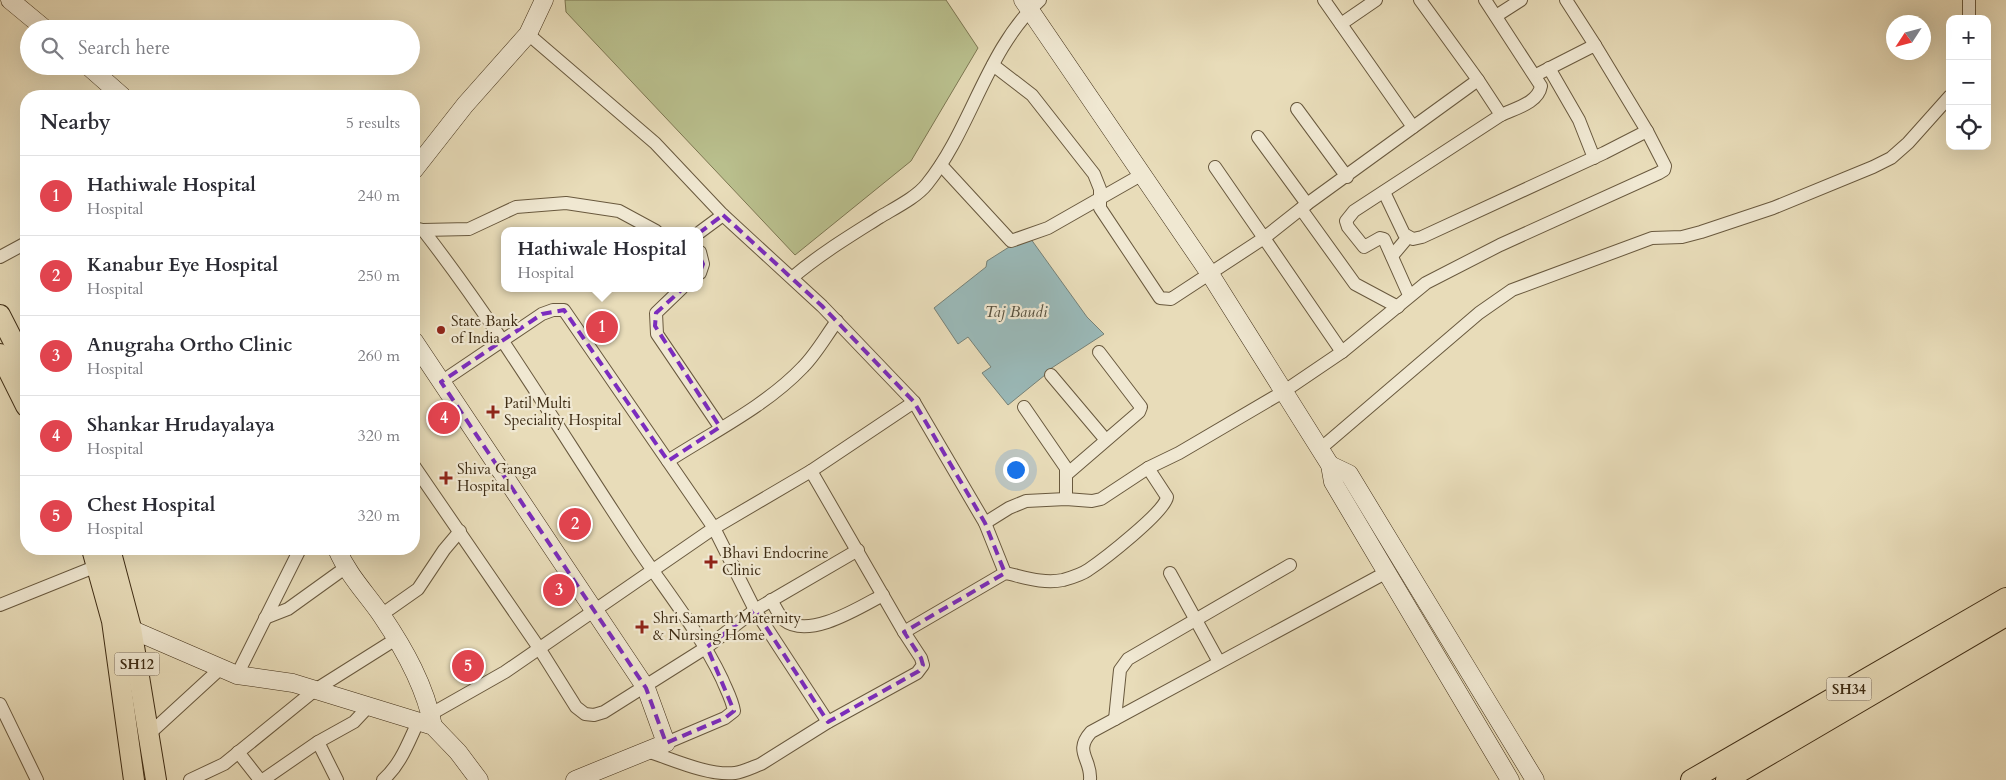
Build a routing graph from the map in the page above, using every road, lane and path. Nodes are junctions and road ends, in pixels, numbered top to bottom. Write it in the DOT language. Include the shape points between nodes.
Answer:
graph roads {
  1 [pos="10,0"];
  2 [pos="544,0"];
  3 [pos="1324,0"];
  4 [pos="1376,0"];
  5 [pos="1420,0"];
  6 [pos="1485,0"];
  7 [pos="1521,0"];
  8 [pos="1566,0"];
  9 [pos="1968,0"];
  10 [pos="1031,3"];
  11 [pos="1969,15"];
  12 [pos="1496,16"];
  13 [pos="34,20"];
  14 [pos="1341,24"];
  15 [pos="528,34"];
  16 [pos="1595,45"];
  17 [pos="993,65"];
  18 [pos="1549,68"];
  19 [pos="98,75"];
  20 [pos="1536,75"];
  21 [pos="1478,80"];
  22 [pos="115,90"];
  23 [pos="1946,100"];
  24 [pos="1297,109"];
  25 [pos="1501,115"];
  26 [pos="1413,127"];
  27 [pos="1647,130"];
  28 [pos="1258,137"];
  29 [pos="1594,158"];
  30 [pos="420,162"];
  31 [pos="941,165"];
  32 [pos="1215,168"];
  33 [pos="1141,174"];
  34 [pos="1347,177"];
  35 [pos="1384,192"];
  36 [pos="1100,199"];
  37 [pos="1304,207"];
  38 [pos="723,215"];
  39 [pos="649,227"];
  40 [pos="420,229"];
  41 [pos="703,230"];
  42 [pos="420,231"];
  43 [pos="1408,237"];
  44 [pos="1264,238"];
  45 [pos="20,246"];
  46 [pos="1392,256"];
  47 [pos="0,257"];
  48 [pos="1210,274"];
  49 [pos="793,277"];
  50 [pos="678,292"];
  51 [pos="1409,295"];
  52 [pos="1398,308"];
  53 [pos="0,315"];
  54 [pos="837,321"];
  55 [pos="502,339"];
  56 [pos="420,350"];
  57 [pos="1099,352"];
  58 [pos="1342,352"];
  59 [pos="0,354"];
  60 [pos="20,354"];
  61 [pos="1052,375"];
  62 [pos="441,382"];
  63 [pos="1283,392"];
  64 [pos="20,394"];
  65 [pos="914,402"];
  66 [pos="1024,407"];
  67 [pos="720,427"];
  68 [pos="1105,439"];
  69 [pos="1320,449"];
  70 [pos="668,461"];
  71 [pos="1330,465"];
  72 [pos="1148,468"];
  73 [pos="811,471"];
  74 [pos="420,474"];
  75 [pos="1067,474"];
  76 [pos="1066,499"];
  77 [pos="985,522"];
  78 [pos="714,528"];
  79 [pos="460,531"];
  80 [pos="858,550"];
  81 [pos="112,555"];
  82 [pos="297,555"];
  83 [pos="340,555"];
  84 [pos="95,557"];
  85 [pos="1290,565"];
  86 [pos="345,568"];
  87 [pos="652,569"];
  88 [pos="1387,572"];
  89 [pos="1005,573"];
  90 [pos="1170,573"];
  91 [pos="883,595"];
  92 [pos="2006,598"];
  93 [pos="771,600"];
  94 [pos="0,605"];
  95 [pos="594,609"];
  96 [pos="755,610"];
  97 [pos="381,616"];
  98 [pos="2006,616"];
  99 [pos="266,618"];
  100 [pos="1195,619"];
  101 [pos="112,621"];
  102 [pos="131,628"];
  103 [pos="904,632"];
  104 [pos="396,639"];
  105 [pos="539,648"];
  106 [pos="707,648"];
  107 [pos="1220,662"];
  108 [pos="229,671"];
  109 [pos="1873,684"];
  110 [pos="646,688"];
  111 [pos="315,690"];
  112 [pos="0,704"];
  113 [pos="369,706"];
  114 [pos="1115,719"];
  115 [pos="427,721"];
  116 [pos="828,722"];
  117 [pos="6,729"];
  118 [pos="149,734"];
  119 [pos="318,742"];
  120 [pos="666,743"];
  121 [pos="646,751"];
  122 [pos="238,752"];
  123 [pos="37,780"];
  124 [pos="134,780"];
  125 [pos="156,780"];
  126 [pos="190,780"];
  127 [pos="262,780"];
  128 [pos="337,780"];
  129 [pos="384,780"];
  130 [pos="478,780"];
  131 [pos="575,780"];
  132 [pos="1090,780"];
  133 [pos="1510,780"];
  134 [pos="1534,780"];
  135 [pos="1691,780"];
  136 [pos="1726,780"];
  1 -- 13 [label="street"];
  2 -- 15 [label="street"];
  3 -- 14 [label="street"];
  4 -- 14 [label="street"];
  5 -- 21 [label="street"];
  6 -- 12 [label="street"];
  7 -- 12 [label="street"];
  8 -- 16 [label="street"];
  9 -- 11 [label="street"];
  10 -- 17 [label="street"];
  10 -- 33 [label="street"];
  12 -- 20 [label="street"];
  14 -- 26 [label="street"];
  15 -- 30 [label="street"];
  15 -- 38 [label="street" via="654,143"];
  16 -- 18 [label="street"];
  16 -- 27 [label="street"];
  17 -- 31 [label="street"];
  17 -- 36 [label="street" via="1032,95 1094,174"];
  18 -- 20 [label="street"];
  18 -- 29 [label="street" via="1579,120"];
  19 -- 22 [label="street"];
  20 -- 25 [label="street" via="1541,86 1535,99"];
  21 -- 25 [label="street"];
  21 -- 26 [label="street"];
  23 -- 69 [label="street" via="1908,143 1891,158 1873,167 1773,208 1701,232 1652,238 1512,290 1496,299 1387,389"];
  24 -- 34 [label="street"];
  25 -- 35 [label="street"];
  26 -- 34 [label="street"];
  27 -- 29 [label="street"];
  27 -- 51 [label="street" via="1664,160 1664,170 1500,245"];
  28 -- 37 [label="street"];
  29 -- 43 [label="street" via="1422,237"];
  31 -- 36 [label="street" via="1011,241 1048,228"];
  31 -- 49 [label="street" via="926,186 820,255"];
  32 -- 44 [label="street"];
  33 -- 36 [label="street"];
  33 -- 48 [label="street"];
  34 -- 37 [label="street"];
  35 -- 43 [label="street"];
  35 -- 46 [label="street" via="1354,211 1346,222 1364,247 1384,239"];
  36 -- 48 [label="street" via="1100,208 1160,298 1171,300"];
  37 -- 44 [label="street"];
  37 -- 52 [label="street" via="1355,284"];
  38 -- 41 [label="street"];
  38 -- 49 [label="street"];
  39 -- 40 [label="street" via="619,211 566,203 516,207 469,228"];
  42 -- 55 [label="street" via="459,276"];
  43 -- 46 [label="street"];
  44 -- 48 [label="street"];
  44 -- 58 [label="street"];
  45 -- 47 [label="street"];
  46 -- 51 [label="street"];
  48 -- 63 [label="street"];
  49 -- 54 [label="street"];
  50 -- 67 [label="street" via="656,313 657,334"];
  51 -- 52 [label="street"];
  52 -- 58 [label="street"];
  53 -- 60 [label="main road"];
  54 -- 65 [label="street"];
  54 -- 67 [label="street" via="792,377"];
  55 -- 62 [label="street"];
  55 -- 70 [label="street" via="542,314 564,310"];
  55 -- 87 [label="street"];
  56 -- 62 [label="street"];
  57 -- 68 [label="street" via="1141,407"];
  58 -- 63 [label="street"];
  59 -- 64 [label="main road"];
  61 -- 68 [label="street"];
  62 -- 95 [label="street"];
  63 -- 69 [label="street"];
  63 -- 72 [label="street"];
  65 -- 73 [label="street"];
  65 -- 77 [label="street"];
  66 -- 75 [label="street"];
  67 -- 70 [label="street"];
  68 -- 75 [label="street"];
  69 -- 71 [label="street"];
  70 -- 78 [label="street"];
  71 -- 88 [label="street" via="1333,482"];
  71 -- 134 [label="street" via="1349,474"];
  72 -- 76 [label="street" via="1101,499"];
  72 -- 89 [label="street" via="1167,497 1166,502 1144,525 1086,572 1046,582"];
  73 -- 78 [label="street"];
  73 -- 80 [label="street"];
  74 -- 79 [label="street"];
  75 -- 76 [label="street"];
  76 -- 77 [label="street" via="1018,503"];
  77 -- 89 [label="street"];
  78 -- 87 [label="street"];
  78 -- 96 [label="street"];
  79 -- 97 [label="street" via="418,589"];
  79 -- 105 [label="street"];
  80 -- 91 [label="street"];
  80 -- 93 [label="street"];
  81 -- 102 [label="main road, SH12"];
  82 -- 99 [label="street"];
  83 -- 86 [label="street"];
  84 -- 94 [label="street"];
  84 -- 101 [label="main road, SH12"];
  85 -- 100 [label="street"];
  86 -- 97 [label="street"];
  86 -- 99 [label="street" via="288,609"];
  87 -- 95 [label="street"];
  87 -- 106 [label="street"];
  88 -- 107 [label="street"];
  88 -- 133 [label="street"];
  89 -- 103 [label="street"];
  90 -- 100 [label="street"];
  91 -- 93 [label="street" via="809,628 783,620"];
  91 -- 103 [label="street"];
  92 -- 109 [label="main road, SH34"];
  93 -- 96 [label="street"];
  95 -- 105 [label="street"];
  95 -- 110 [label="street"];
  96 -- 106 [label="street"];
  96 -- 116 [label="street"];
  97 -- 104 [label="street"];
  98 -- 109 [label="main road, SH34"];
  99 -- 108 [label="street"];
  100 -- 107 [label="street"];
  100 -- 114 [label="street" via="1134,654 1122,665"];
  101 -- 102 [label="street"];
  101 -- 124 [label="main road, SH12"];
  102 -- 108 [label="street"];
  102 -- 118 [label="main road, SH12"];
  103 -- 116 [label="street" via="921,658 923,666 919,671"];
  104 -- 111 [label="street"];
  104 -- 115 [label="street" via="419,678"];
  105 -- 110 [label="street" via="576,707 585,714 604,712"];
  105 -- 115 [label="street"];
  106 -- 110 [label="street"];
  106 -- 120 [label="street" via="734,711 725,718"];
  107 -- 114 [label="street"];
  108 -- 111 [label="street"];
  108 -- 118 [label="street"];
  109 -- 135 [label="main road, SH34"];
  109 -- 136 [label="main road, SH34"];
  110 -- 120 [label="street"];
  111 -- 113 [label="street"];
  111 -- 122 [label="street"];
  112 -- 117 [label="street"];
  113 -- 115 [label="street"];
  113 -- 119 [label="street" via="354,722"];
  114 -- 132 [label="street" via="1083,740 1082,747 1091,771"];
  115 -- 129 [label="street"];
  115 -- 130 [label="street" via="458,752"];
  116 -- 121 [label="street" via="761,764 736,773 710,771"];
  117 -- 123 [label="street"];
  118 -- 125 [label="main road, SH12"];
  119 -- 127 [label="street"];
  119 -- 128 [label="street"];
  120 -- 121 [label="street"];
  121 -- 131 [label="street"];
  122 -- 126 [label="street" via="224,764"];
  122 -- 127 [label="street"];
}
